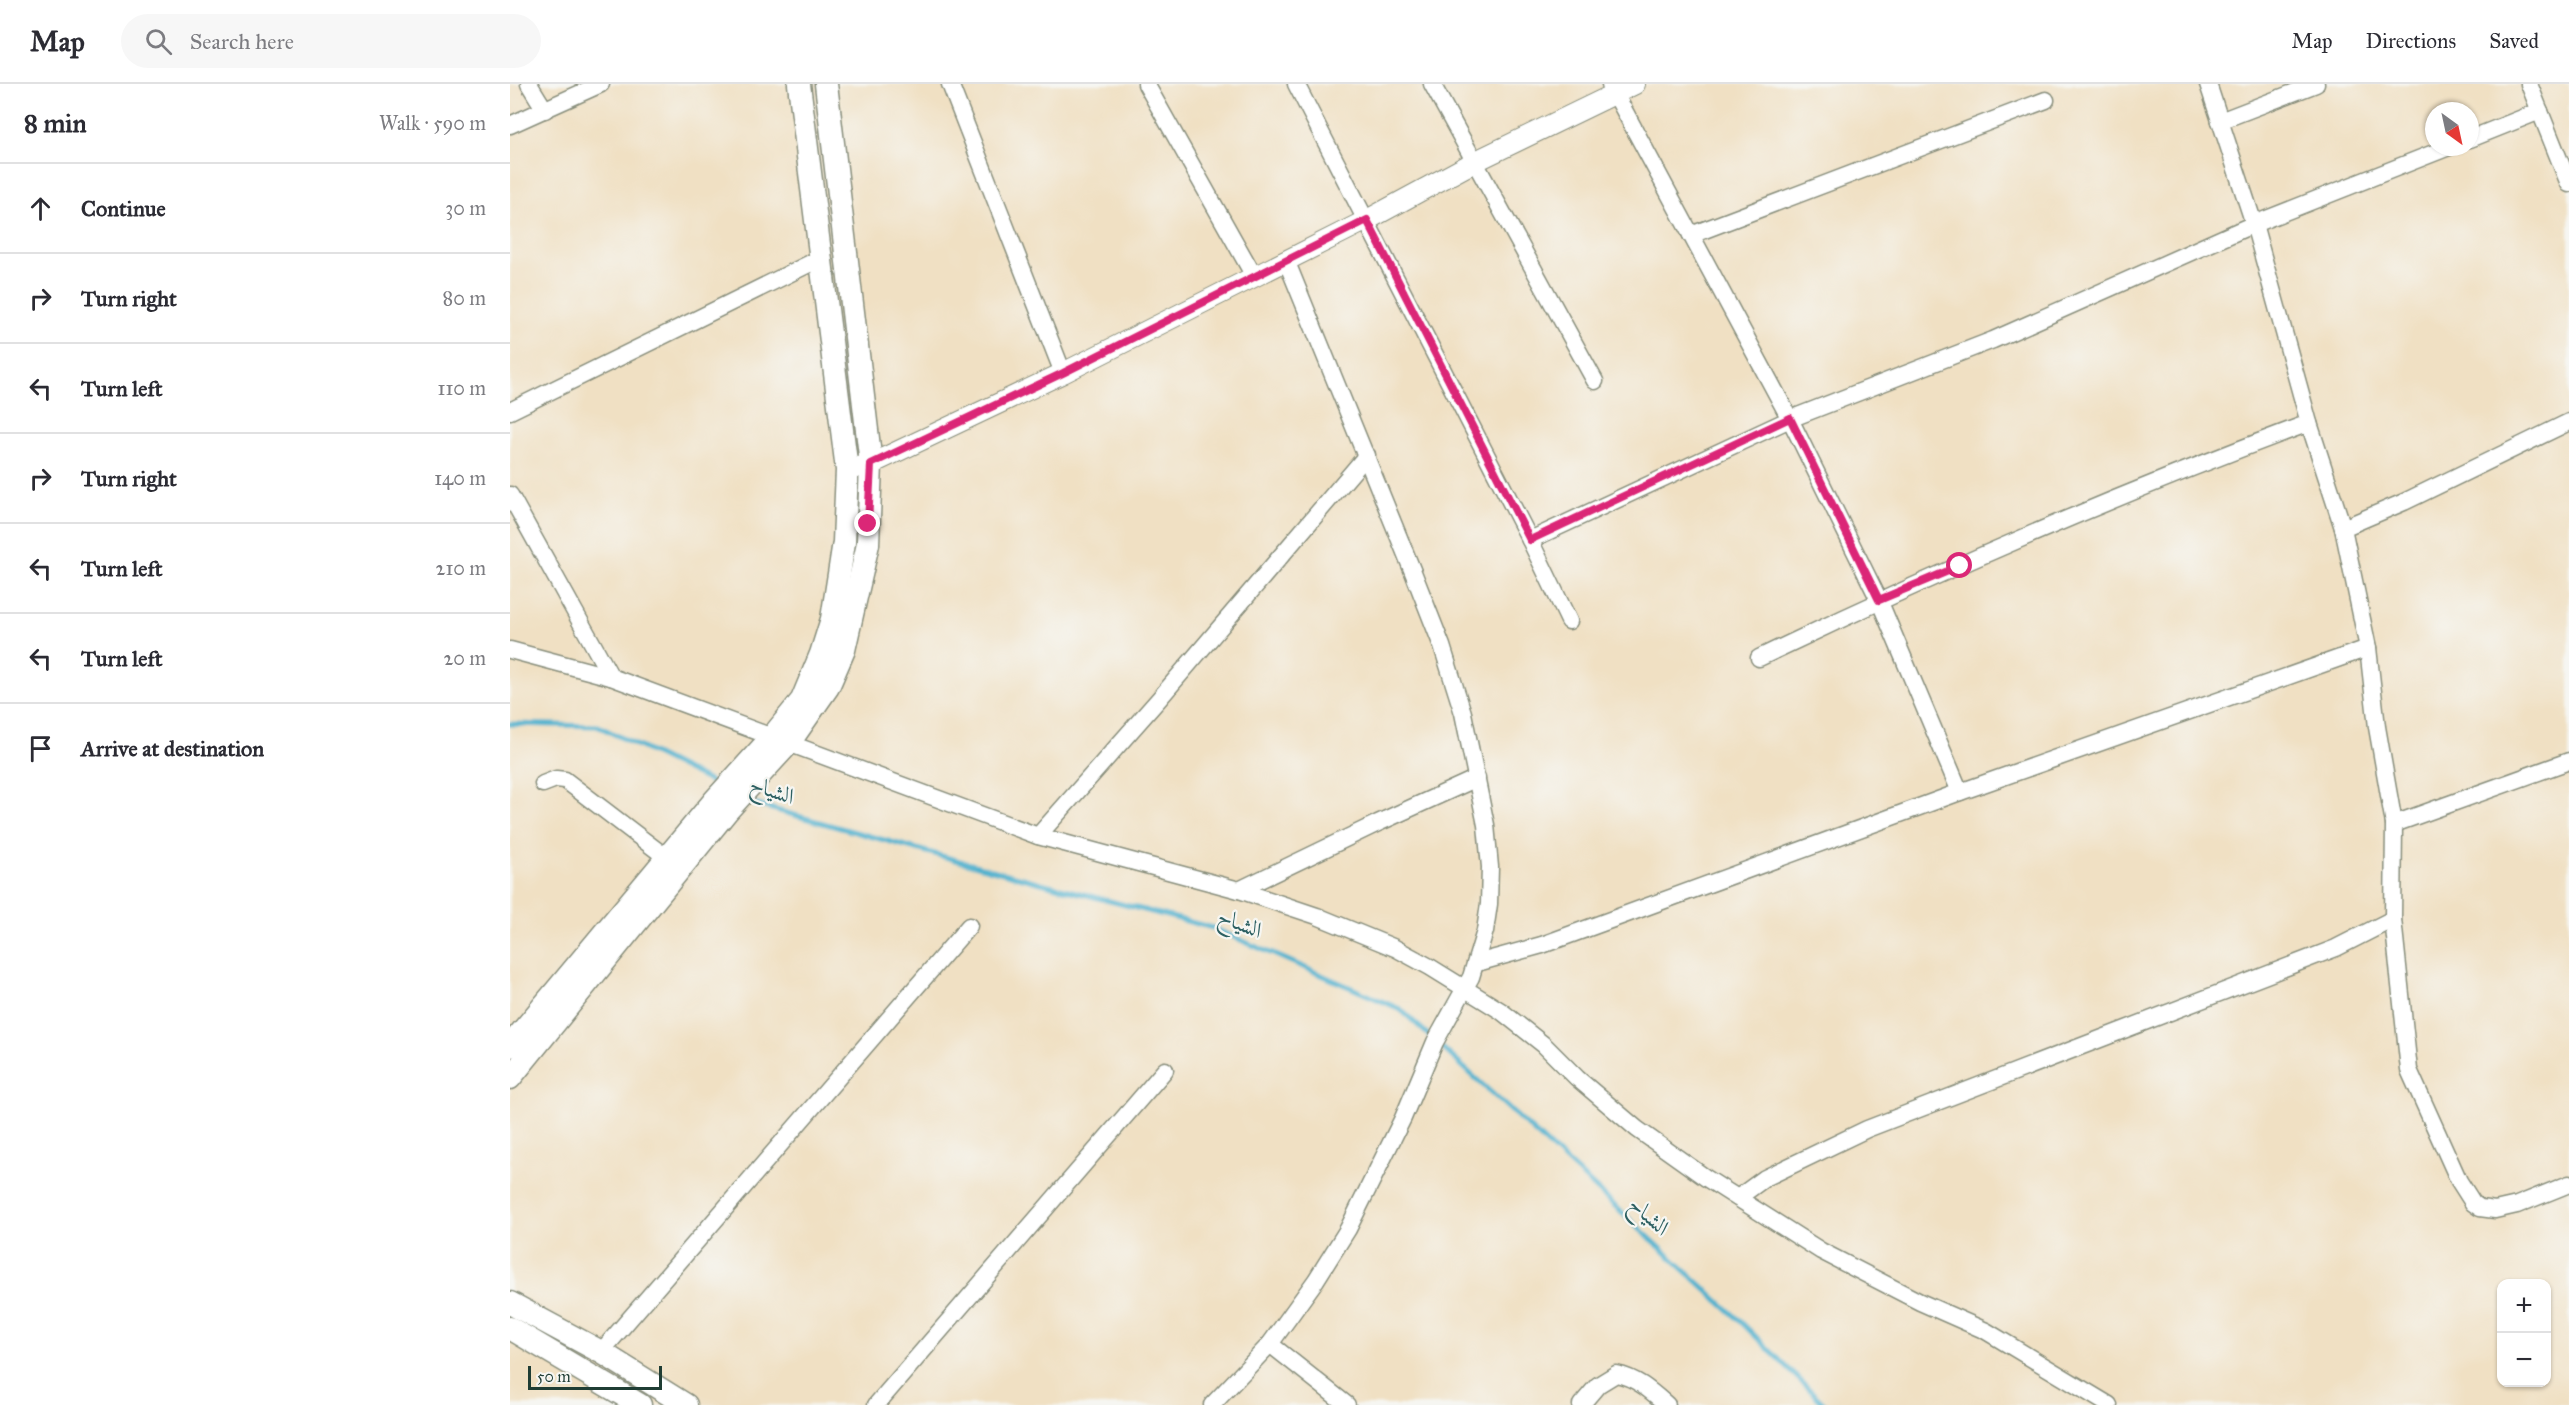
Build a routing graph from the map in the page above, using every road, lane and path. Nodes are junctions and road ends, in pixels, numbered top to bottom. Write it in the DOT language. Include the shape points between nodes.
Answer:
graph roads {
  1 [pos="529,84"];
  2 [pos="601,84"];
  3 [pos="799,84"];
  4 [pos="826,84"];
  5 [pos="950,84"];
  6 [pos="1146,84"];
  7 [pos="1296,84"];
  8 [pos="1432,84"];
  9 [pos="1635,84"];
  10 [pos="2208,84"];
  11 [pos="2316,84"];
  12 [pos="2529,84"];
  13 [pos="1612,90"];
  14 [pos="2046,100"];
  15 [pos="544,110"];
  16 [pos="2540,111"];
  17 [pos="2220,121"];
  18 [pos="510,125"];
  19 [pos="2479,135"];
  20 [pos="2426,156"];
  21 [pos="1474,162"];
  22 [pos="2569,184"];
  23 [pos="1367,220"];
  24 [pos="2254,224"];
  25 [pos="1691,235"];
  26 [pos="819,259"];
  27 [pos="1286,260"];
  28 [pos="1254,276"];
  29 [pos="1063,373"];
  30 [pos="1595,381"];
  31 [pos="510,411"];
  32 [pos="1790,418"];
  33 [pos="2569,422"];
  34 [pos="2309,423"];
  35 [pos="1367,455"];
  36 [pos="871,464"];
  37 [pos="847,470"];
  38 [pos="510,495"];
  39 [pos="2343,528"];
  40 [pos="1530,540"];
  41 [pos="1879,600"];
  42 [pos="1569,621"];
  43 [pos="2368,648"];
  44 [pos="510,650"];
  45 [pos="1759,658"];
  46 [pos="611,677"];
  47 [pos="781,740"];
  48 [pos="2569,761"];
  49 [pos="1477,778"];
  50 [pos="543,784"];
  51 [pos="1960,792"];
  52 [pos="721,806"];
  53 [pos="2394,824"];
  54 [pos="1038,836"];
  55 [pos="666,858"];
  56 [pos="1239,890"];
  57 [pos="2393,919"];
  58 [pos="969,926"];
  59 [pos="1477,963"];
  60 [pos="1466,988"];
  61 [pos="510,1046"];
  62 [pos="1165,1070"];
  63 [pos="510,1078"];
  64 [pos="2569,1184"];
  65 [pos="1739,1197"];
  66 [pos="510,1303"];
  67 [pos="510,1328"];
  68 [pos="1270,1344"];
  69 [pos="601,1353"];
  70 [pos="640,1405"];
  71 [pos="686,1405"];
  72 [pos="876,1405"];
  73 [pos="1212,1405"];
  74 [pos="1347,1405"];
  75 [pos="1581,1405"];
  76 [pos="1667,1405"];
  77 [pos="2109,1405"];
  1 -- 15 [label="street"];
  2 -- 15 [label="street"];
  3 -- 26 [label="main road"];
  4 -- 36 [label="main road"];
  5 -- 29 [label="street"];
  6 -- 28 [label="street"];
  7 -- 23 [label="street"];
  8 -- 21 [label="street"];
  9 -- 13 [label="street"];
  10 -- 17 [label="street"];
  11 -- 17 [label="street"];
  12 -- 16 [label="street"];
  13 -- 21 [label="street"];
  13 -- 25 [label="street"];
  14 -- 25 [label="street"];
  15 -- 18 [label="street"];
  16 -- 19 [label="street"];
  16 -- 22 [label="street"];
  17 -- 24 [label="street"];
  20 -- 24 [label="street"];
  21 -- 23 [label="street"];
  21 -- 30 [label="street"];
  23 -- 27 [label="street"];
  23 -- 40 [label="street"];
  24 -- 32 [label="street" via="1993,340"];
  24 -- 34 [label="street"];
  25 -- 32 [label="street"];
  26 -- 31 [label="street"];
  26 -- 37 [label="main road"];
  27 -- 28 [label="street"];
  27 -- 35 [label="street"];
  28 -- 29 [label="street"];
  29 -- 36 [label="street"];
  32 -- 40 [label="street"];
  32 -- 41 [label="street"];
  33 -- 39 [label="street"];
  34 -- 39 [label="street"];
  34 -- 41 [label="street" via="2207,461"];
  35 -- 49 [label="street" via="1442,646 1463,713"];
  35 -- 54 [label="street"];
  36 -- 37 [label="street"];
  36 -- 47 [label="main road" via="866,552 844,650 828,687"];
  37 -- 47 [label="main road" via="844,542 832,619 802,700"];
  38 -- 46 [label="street"];
  39 -- 43 [label="street"];
  40 -- 42 [label="street"];
  41 -- 45 [label="street"];
  41 -- 51 [label="street"];
  43 -- 51 [label="street"];
  43 -- 53 [label="street"];
  44 -- 46 [label="street"];
  46 -- 47 [label="street"];
  47 -- 52 [label="main road"];
  47 -- 54 [label="street"];
  48 -- 53 [label="street"];
  49 -- 56 [label="street"];
  49 -- 59 [label="street" via="1490,867 1489,904"];
  50 -- 55 [label="street" via="566,780"];
  51 -- 59 [label="street" via="1542,945"];
  52 -- 55 [label="main road"];
  52 -- 63 [label="main road"];
  53 -- 57 [label="street"];
  54 -- 56 [label="street"];
  55 -- 61 [label="main road"];
  56 -- 60 [label="street" via="1395,948"];
  57 -- 64 [label="street" via="2409,1070 2467,1196 2480,1208 2494,1210"];
  57 -- 65 [label="street" via="2336,948 1867,1129 1765,1178"];
  58 -- 69 [label="street"];
  59 -- 60 [label="street"];
  60 -- 65 [label="street" via="1544,1045 1637,1129"];
  60 -- 68 [label="street" via="1436,1042 1348,1229"];
  62 -- 72 [label="street"];
  65 -- 77 [label="street" via="1821,1251 1986,1331"];
  66 -- 69 [label="main road"];
  67 -- 70 [label="main road"];
  68 -- 73 [label="street"];
  68 -- 74 [label="street"];
  69 -- 71 [label="main road"];
  75 -- 76 [label="street" via="1598,1384 1616,1374 1644,1384"];
}
